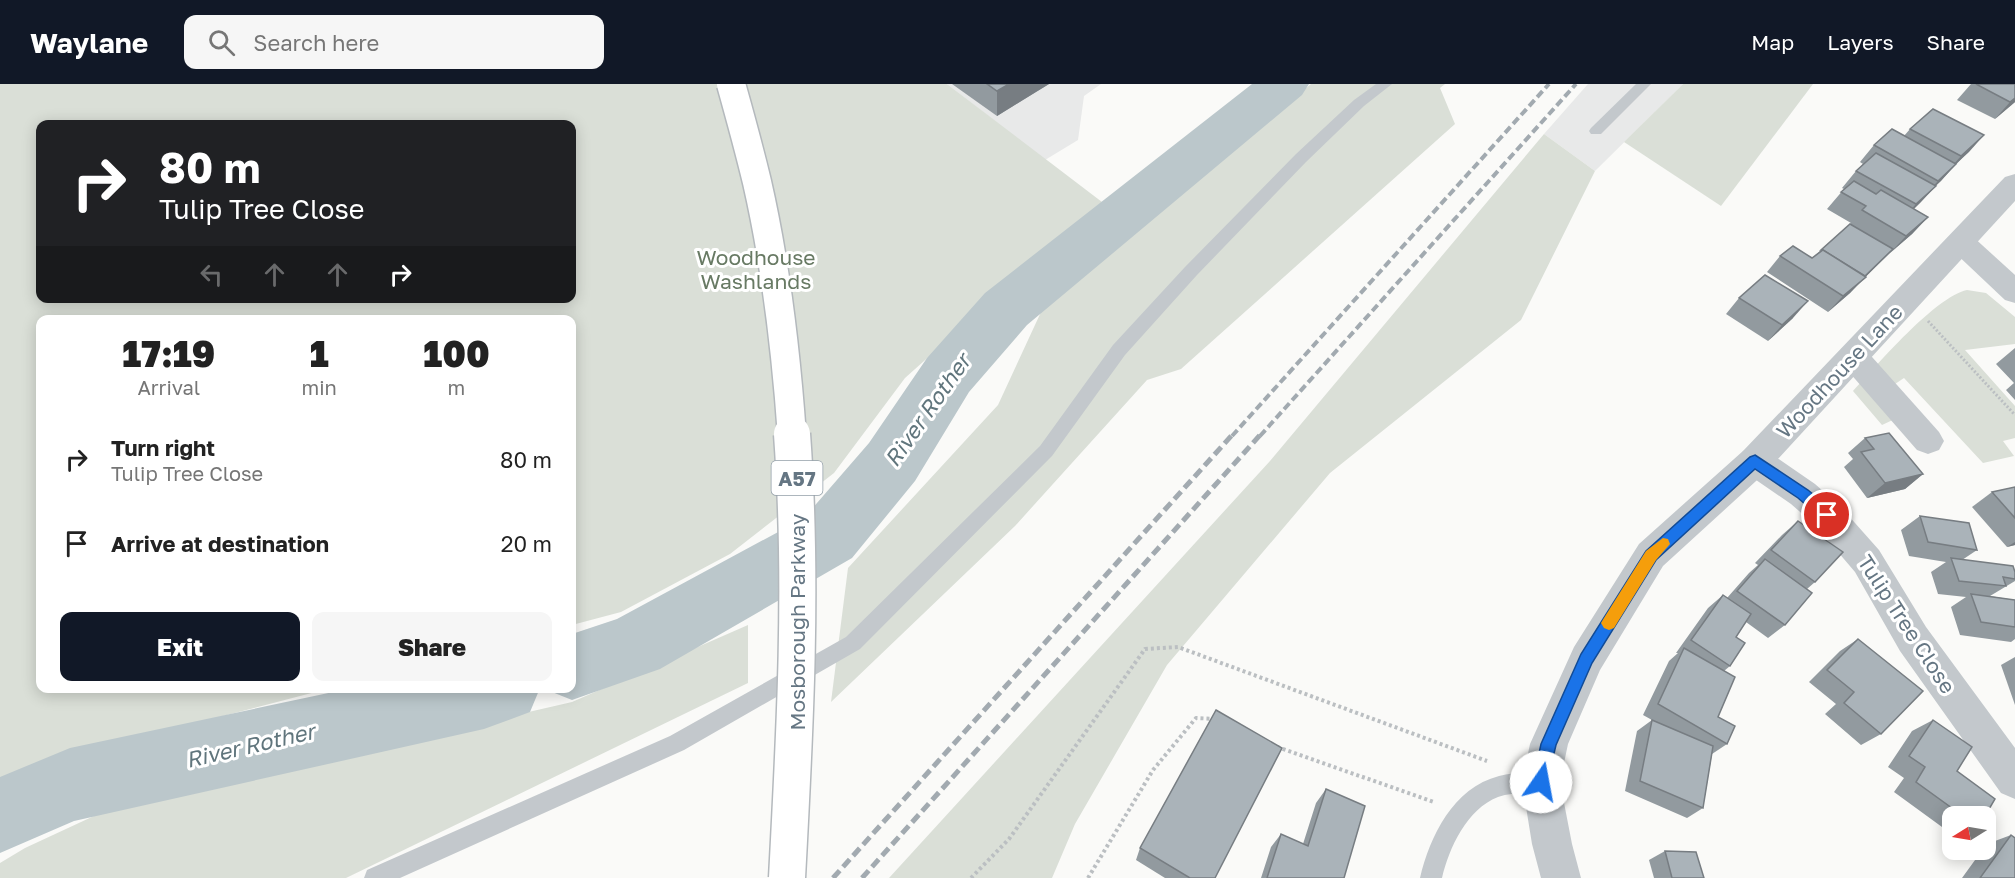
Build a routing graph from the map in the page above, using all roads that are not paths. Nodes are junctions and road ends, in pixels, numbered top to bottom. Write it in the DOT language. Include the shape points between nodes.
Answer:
graph roads {
  1 [pos="731,84"];
  2 [pos="1385,84"];
  3 [pos="1644,84"];
  4 [pos="1596,131"];
  5 [pos="2015,184"];
  6 [pos="1961,242"];
  7 [pos="2015,292"];
  8 [pos="1853,356"];
  9 [pos="1928,441"];
  10 [pos="1755,461"];
  11 [pos="2015,780"];
  12 [pos="1541,782"];
  13 [pos="375,878"];
  14 [pos="787,878"];
  15 [pos="1431,878"];
  16 [pos="1561,878"];
  1 -- 14 [label="highway, Mosborough Parkway / A57, bridge" via="767,223 788,356 797,473 796,729"];
  2 -- 13 [label="lane" via="1317,142 1191,271 1119,350 1046,451 853,643 677,743"];
  3 -- 4 [label="lane"];
  5 -- 6 [label="street, Woodhouse Lane"];
  6 -- 7 [label="street"];
  6 -- 8 [label="street, Woodhouse Lane"];
  8 -- 9 [label="street"];
  8 -- 10 [label="street, Woodhouse Lane"];
  10 -- 11 [label="street, Tulip Tree Close" via="1827,515 1867,561 1913,639"];
  10 -- 12 [label="street, Woodhouse Lane" via="1651,555 1587,659 1549,744"];
  12 -- 15 [label="lane" via="1494,788 1460,812 1435,859"];
  12 -- 16 [label="street, Woodhouse Lane"];
}
